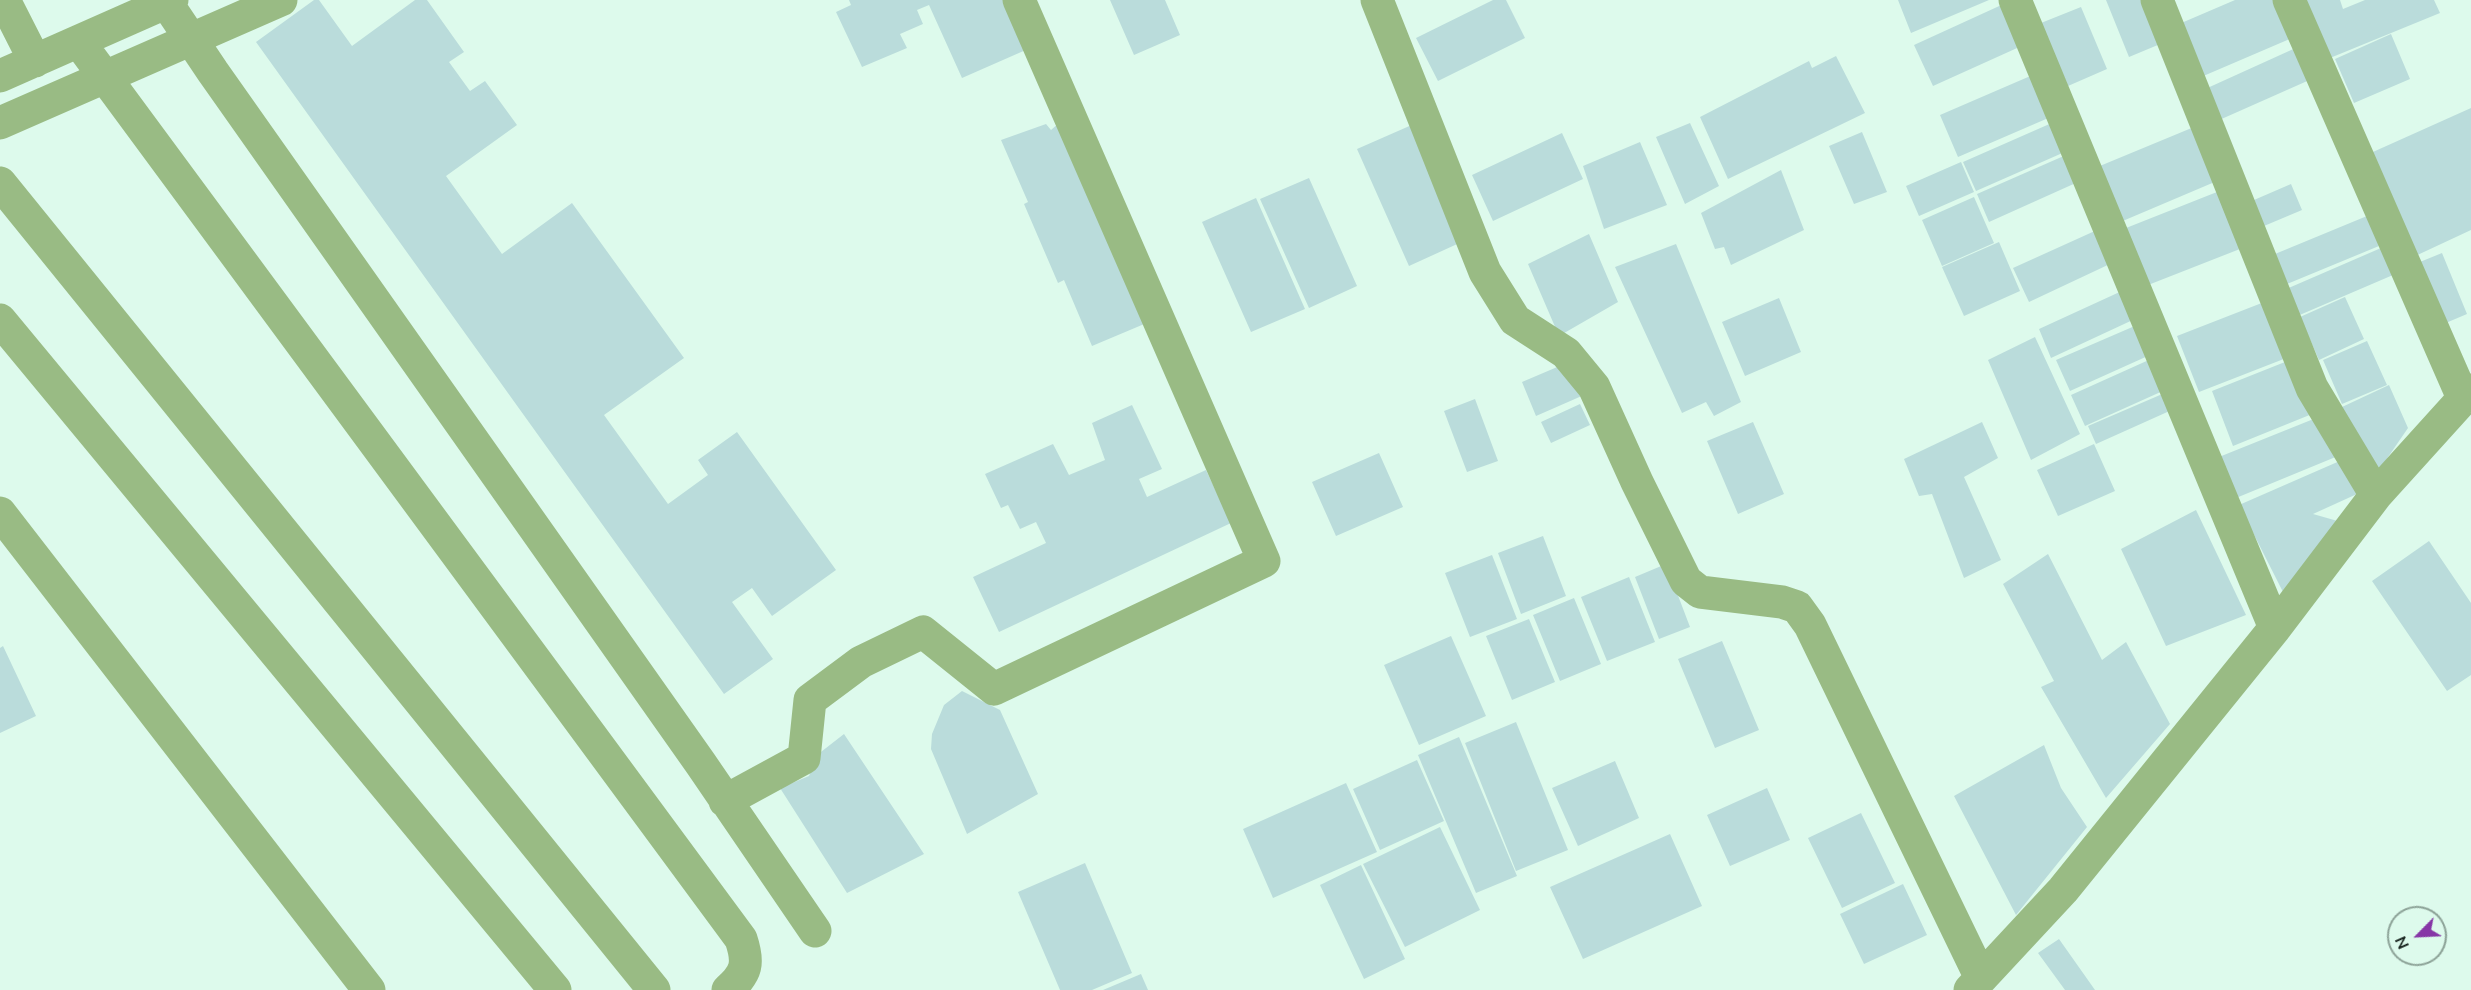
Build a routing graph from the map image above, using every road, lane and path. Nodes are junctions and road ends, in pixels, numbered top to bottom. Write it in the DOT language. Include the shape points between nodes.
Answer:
graph roads {
  1 [pos="4,0"];
  2 [pos="281,0"];
  3 [pos="1019,0"];
  4 [pos="1377,0"];
  5 [pos="2015,0"];
  6 [pos="2157,0"];
  7 [pos="2289,0"];
  8 [pos="169,1"];
  9 [pos="190,40"];
  10 [pos="79,42"];
  11 [pos="35,61"];
  12 [pos="0,76"];
  13 [pos="103,77"];
  14 [pos="0,123"];
  15 [pos="0,183"];
  16 [pos="0,320"];
  17 [pos="2467,394"];
  18 [pos="2376,495"];
  19 [pos="0,513"];
  20 [pos="2275,628"];
  21 [pos="725,801"];
  22 [pos="815,931"];
  23 [pos="1976,984"];
  24 [pos="369,990"];
  25 [pos="555,990"];
  26 [pos="654,990"];
  27 [pos="728,990"];
  1 -- 11 [label="street"];
  2 -- 9 [label="street"];
  3 -- 21 [label="street" via="1264,561 994,689 923,632 861,662 810,700 804,758"];
  4 -- 23 [label="street" via="1485,272 1502,302 1515,320 1566,353 1594,387 1686,581 1700,592 1797,607 1810,625"];
  5 -- 20 [label="street"];
  6 -- 18 [label="street" via="2312,388"];
  7 -- 17 [label="street"];
  8 -- 9 [label="street"];
  8 -- 10 [label="street"];
  9 -- 13 [label="street"];
  9 -- 21 [label="street"];
  10 -- 11 [label="street"];
  10 -- 13 [label="street"];
  11 -- 12 [label="street"];
  13 -- 14 [label="street"];
  13 -- 27 [label="street" via="741,939 747,956 745,969"];
  15 -- 26 [label="street"];
  16 -- 25 [label="street"];
  17 -- 18 [label="street"];
  18 -- 20 [label="street"];
  19 -- 24 [label="street"];
  20 -- 23 [label="street" via="2062,890"];
  21 -- 22 [label="street"];
}
